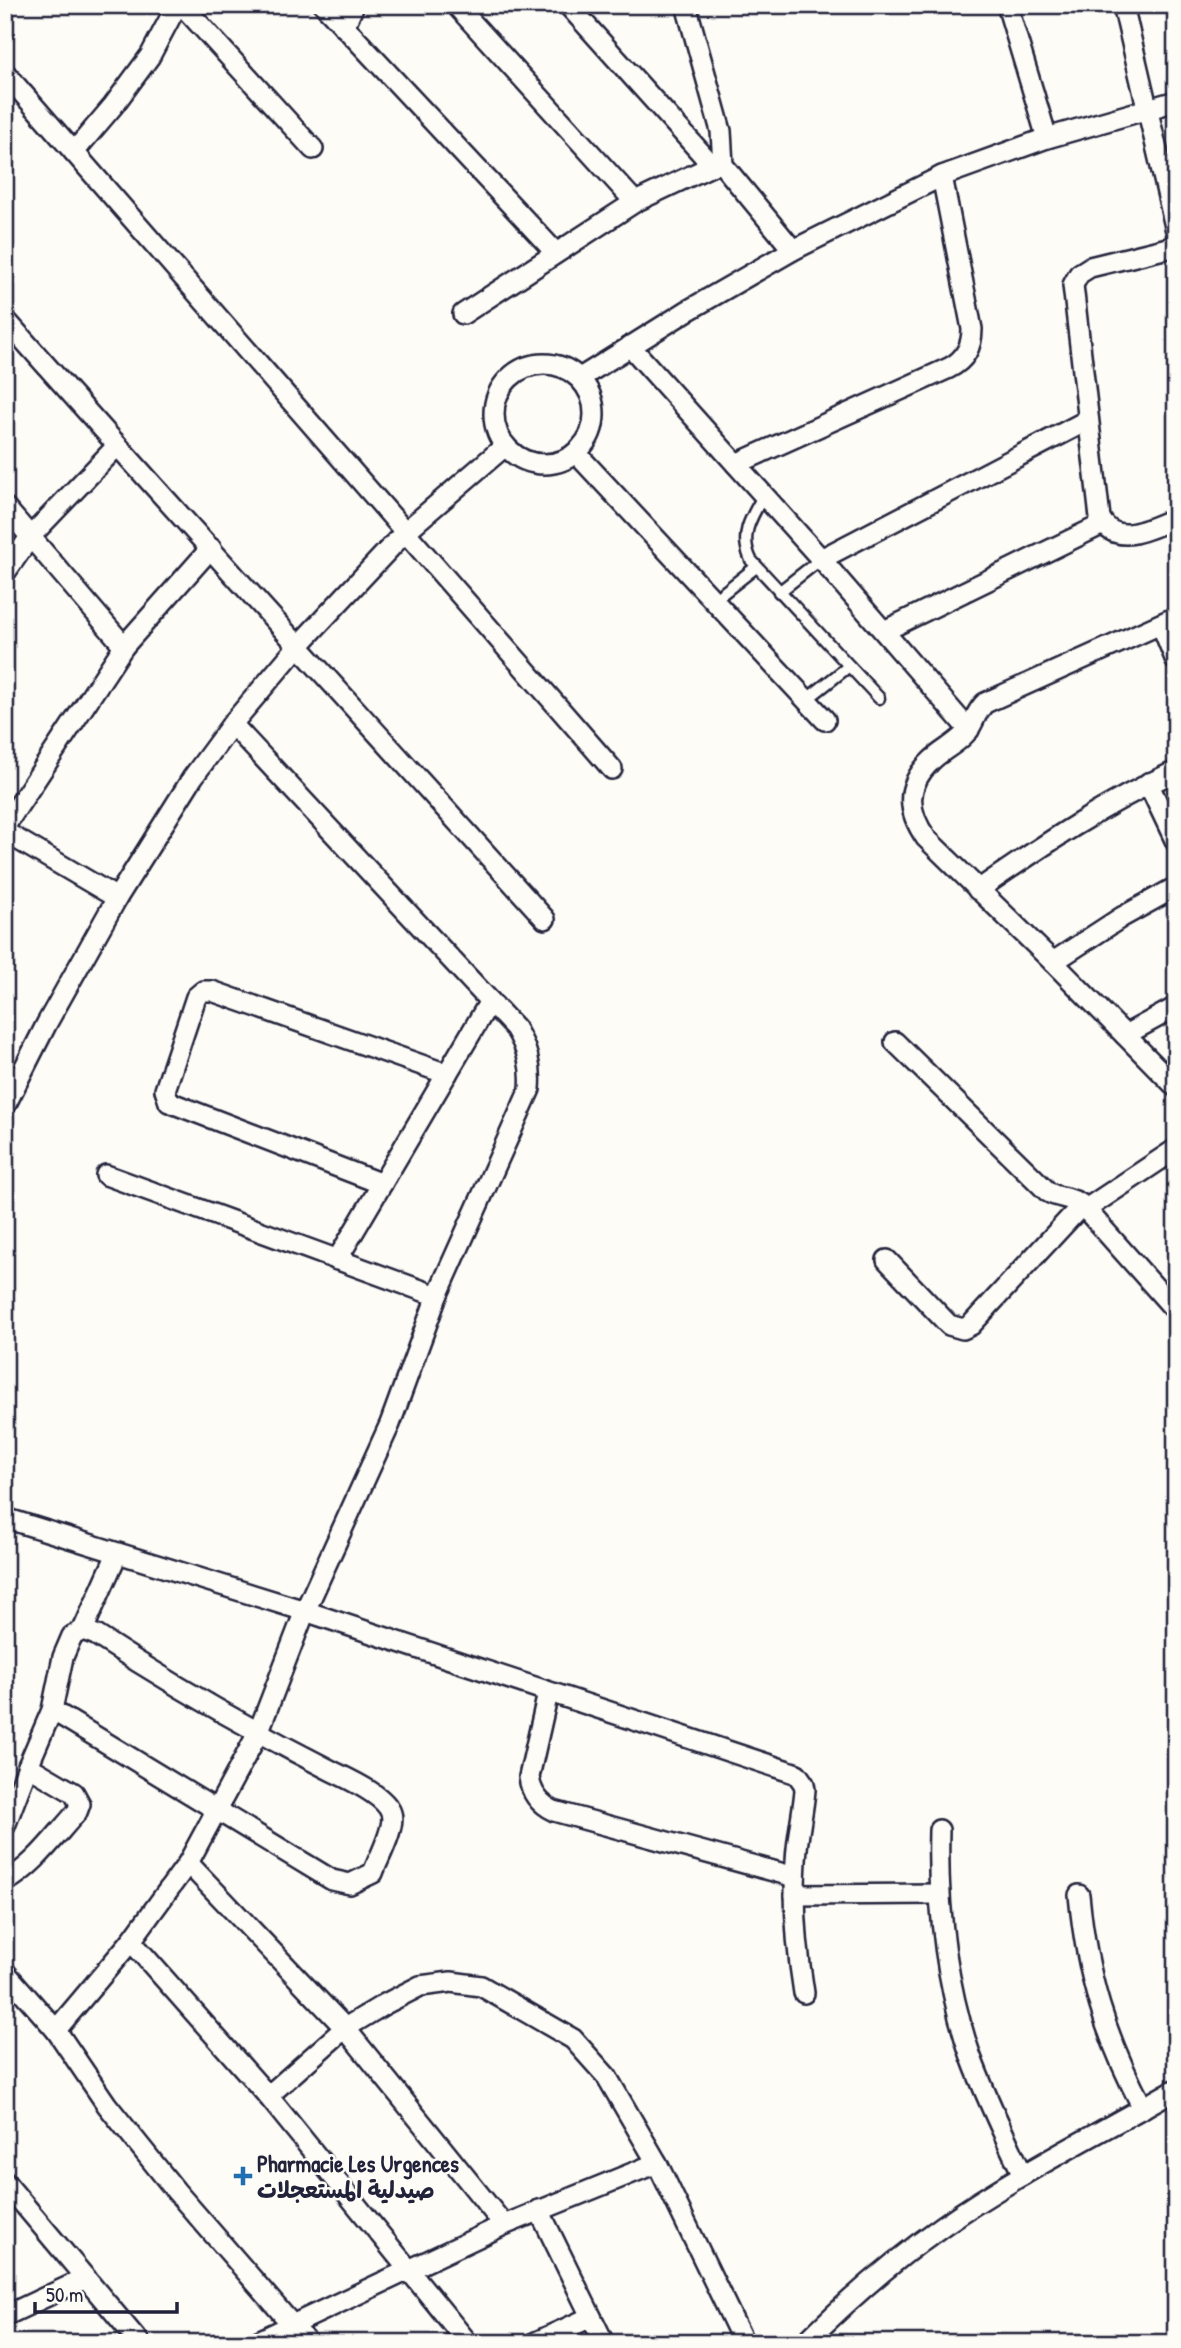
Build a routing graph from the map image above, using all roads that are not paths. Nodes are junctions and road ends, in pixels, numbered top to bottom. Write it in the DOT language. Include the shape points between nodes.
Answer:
graph roads {
  1 [pos="177,5"];
  2 [pos="182,5"];
  3 [pos="324,5"];
  4 [pos="354,5"];
  5 [pos="456,5"];
  6 [pos="568,5"];
  7 [pos="686,5"];
  8 [pos="1007,5"];
  9 [pos="1123,5"];
  10 [pos="344,27"];
  11 [pos="5,73"];
  12 [pos="1176,101"];
  13 [pos="1147,109"];
  14 [pos="1047,138"];
  15 [pos="313,149"];
  16 [pos="74,152"];
  17 [pos="717,163"];
  18 [pos="943,176"];
  19 [pos="635,202"];
  20 [pos="1176,231"];
  21 [pos="1176,246"];
  22 [pos="793,250"];
  23 [pos="555,252"];
  24 [pos="463,314"];
  25 [pos="5,319"];
  26 [pos="630,346"];
  27 [pos="580,378"];
  28 [pos="1088,420"];
  29 [pos="117,446"];
  30 [pos="505,446"];
  31 [pos="576,453"];
  32 [pos="736,464"];
  33 [pos="764,495"];
  34 [pos="5,507"];
  35 [pos="1176,518"];
  36 [pos="1103,524"];
  37 [pos="405,532"];
  38 [pos="30,537"];
  39 [pos="211,548"];
  40 [pos="821,559"];
  41 [pos="756,567"];
  42 [pos="5,573"];
  43 [pos="779,592"];
  44 [pos="713,601"];
  45 [pos="1168,620"];
  46 [pos="884,631"];
  47 [pos="299,645"];
  48 [pos="124,646"];
  49 [pos="1176,661"];
  50 [pos="849,666"];
  51 [pos="879,698"];
  52 [pos="806,700"];
  53 [pos="825,720"];
  54 [pos="232,724"];
  55 [pos="969,730"];
  56 [pos="612,769"];
  57 [pos="1176,771"];
  58 [pos="1149,783"];
  59 [pos="5,826"];
  60 [pos="5,832"];
  61 [pos="1176,842"];
  62 [pos="1176,887"];
  63 [pos="978,890"];
  64 [pos="117,898"];
  65 [pos="545,919"];
  66 [pos="1053,962"];
  67 [pos="490,1001"];
  68 [pos="1176,1007"];
  69 [pos="1125,1035"];
  70 [pos="895,1042"];
  71 [pos="447,1073"];
  72 [pos="1176,1087"];
  73 [pos="5,1106"];
  74 [pos="1176,1149"];
  75 [pos="106,1175"];
  76 [pos="382,1184"];
  77 [pos="1084,1207"];
  78 [pos="337,1260"];
  79 [pos="887,1260"];
  80 [pos="438,1296"];
  81 [pos="1176,1311"];
  82 [pos="5,1518"];
  83 [pos="117,1554"];
  84 [pos="305,1611"];
  85 [pos="83,1630"];
  86 [pos="548,1693"];
  87 [pos="52,1710"];
  88 [pos="258,1733"];
  89 [pos="27,1766"];
  90 [pos="217,1811"];
  91 [pos="5,1826"];
  92 [pos="939,1830"];
  93 [pos="188,1863"];
  94 [pos="5,1882"];
  95 [pos="795,1886"];
  96 [pos="939,1894"];
  97 [pos="1079,1895"];
  98 [pos="131,1941"];
  99 [pos="5,1972"];
  100 [pos="804,1993"];
  101 [pos="345,2028"];
  102 [pos="56,2030"];
  103 [pos="1176,2089"];
  104 [pos="268,2096"];
  105 [pos="1143,2108"];
  106 [pos="657,2163"];
  107 [pos="1023,2175"];
  108 [pos="5,2182"];
  109 [pos="539,2210"];
  110 [pos="504,2225"];
  111 [pos="407,2269"];
  112 [pos="86,2278"];
  113 [pos="5,2316"];
  114 [pos="591,2317"];
  115 [pos="292,2325"];
  116 [pos="307,2342"];
  117 [pos="140,2343"];
  118 [pos="254,2343"];
  119 [pos="468,2343"];
  120 [pos="534,2343"];
  121 [pos="604,2343"];
  122 [pos="744,2343"];
  123 [pos="805,2343"];
  1 -- 16 [label="street" via="150,56"];
  2 -- 15 [label="street"];
  3 -- 10 [label="street"];
  4 -- 10 [label="street"];
  5 -- 19 [label="street"];
  6 -- 17 [label="street"];
  7 -- 17 [label="street" via="722,131"];
  8 -- 14 [label="street"];
  9 -- 13 [label="street"];
  10 -- 23 [label="street"];
  11 -- 16 [label="street"];
  12 -- 13 [label="street"];
  13 -- 14 [label="street"];
  13 -- 20 [label="street"];
  14 -- 18 [label="street"];
  16 -- 37 [label="street"];
  17 -- 19 [label="street"];
  17 -- 22 [label="street"];
  18 -- 22 [label="street"];
  18 -- 32 [label="street" via="972,330 962,359"];
  19 -- 23 [label="street"];
  21 -- 28 [label="street" via="1090,267 1075,279"];
  22 -- 26 [label="street"];
  23 -- 24 [label="street"];
  25 -- 29 [label="street"];
  26 -- 27 [label="street"];
  26 -- 32 [label="street"];
  27 -- 30 [label="street" via="549,363 516,371 495,399 493,416"];
  27 -- 31 [label="street" via="590,391 594,425"];
  28 -- 36 [label="street"];
  28 -- 40 [label="street"];
  29 -- 38 [label="street"];
  29 -- 39 [label="street"];
  30 -- 31 [label="street" via="533,463 563,461"];
  30 -- 37 [label="street"];
  31 -- 44 [label="street"];
  32 -- 33 [label="street"];
  33 -- 40 [label="street"];
  33 -- 41 [label="lane" via="746,530 746,550"];
  34 -- 38 [label="street"];
  35 -- 36 [label="street" via="1126,535"];
  36 -- 46 [label="street"];
  37 -- 47 [label="street"];
  37 -- 56 [label="street"];
  38 -- 42 [label="street"];
  38 -- 48 [label="street"];
  39 -- 47 [label="street"];
  39 -- 48 [label="street"];
  40 -- 43 [label="lane"];
  40 -- 46 [label="street"];
  41 -- 43 [label="lane"];
  41 -- 44 [label="lane"];
  43 -- 50 [label="lane"];
  44 -- 52 [label="street"];
  45 -- 49 [label="street"];
  45 -- 55 [label="street" via="992,698 979,709"];
  46 -- 55 [label="street"];
  47 -- 54 [label="street"];
  47 -- 65 [label="street"];
  48 -- 59 [label="street"];
  50 -- 51 [label="lane"];
  50 -- 52 [label="lane"];
  52 -- 53 [label="street"];
  54 -- 64 [label="street"];
  54 -- 67 [label="street"];
  55 -- 63 [label="street" via="921,772 911,805 926,838"];
  57 -- 58 [label="street"];
  58 -- 61 [label="street"];
  58 -- 63 [label="street" via="1061,833"];
  60 -- 64 [label="street"];
  62 -- 66 [label="street"];
  63 -- 66 [label="street"];
  64 -- 73 [label="street"];
  66 -- 69 [label="street"];
  67 -- 71 [label="street"];
  67 -- 80 [label="street" via="523,1040 530,1089"];
  68 -- 69 [label="street"];
  69 -- 72 [label="street"];
  70 -- 77 [label="street" via="1048,1192 1072,1198"];
  71 -- 76 [label="street"];
  71 -- 76 [label="street" via="212,991 196,997 165,1090 169,1102"];
  74 -- 77 [label="street"];
  75 -- 78 [label="street"];
  76 -- 78 [label="street"];
  77 -- 79 [label="street" via="971,1325 962,1329 949,1325"];
  77 -- 81 [label="street"];
  78 -- 80 [label="street"];
  80 -- 84 [label="street" via="390,1424"];
  82 -- 83 [label="street"];
  83 -- 84 [label="street"];
  83 -- 85 [label="street"];
  84 -- 86 [label="street"];
  84 -- 88 [label="street"];
  85 -- 87 [label="street" via="72,1636 63,1657"];
  85 -- 88 [label="street"];
  86 -- 95 [label="street" via="797,1774 805,1790"];
  86 -- 95 [label="street" via="529,1777 541,1803 554,1811"];
  87 -- 89 [label="street"];
  87 -- 90 [label="street"];
  88 -- 90 [label="street"];
  88 -- 90 [label="street" via="356,1783 386,1804 393,1823 373,1873 350,1884 332,1880"];
  89 -- 91 [label="street"];
  89 -- 94 [label="street" via="74,1793 80,1804 40,1853"];
  90 -- 93 [label="street"];
  92 -- 96 [label="street"];
  93 -- 98 [label="street"];
  93 -- 101 [label="street"];
  95 -- 96 [label="street"];
  95 -- 100 [label="street"];
  96 -- 107 [label="street" via="950,1976 967,2042 985,2094"];
  97 -- 105 [label="street" via="1085,1949 1101,2015"];
  98 -- 102 [label="street"];
  98 -- 104 [label="street"];
  99 -- 102 [label="street"];
  101 -- 104 [label="street"];
  101 -- 106 [label="street" via="420,1986 450,1982 481,1986 573,2039 607,2077"];
  101 -- 110 [label="street"];
  102 -- 115 [label="street" via="107,2105"];
  103 -- 105 [label="street"];
  104 -- 111 [label="street"];
  105 -- 107 [label="street"];
  106 -- 109 [label="street"];
  106 -- 122 [label="street"];
  107 -- 123 [label="street" via="906,2252"];
  108 -- 112 [label="street"];
  109 -- 110 [label="street"];
  109 -- 114 [label="street"];
  110 -- 111 [label="street"];
  111 -- 115 [label="street"];
  111 -- 119 [label="street"];
  112 -- 113 [label="street"];
  112 -- 117 [label="street"];
  114 -- 120 [label="street"];
  114 -- 121 [label="street"];
  115 -- 116 [label="street"];
  115 -- 118 [label="street"];
}
